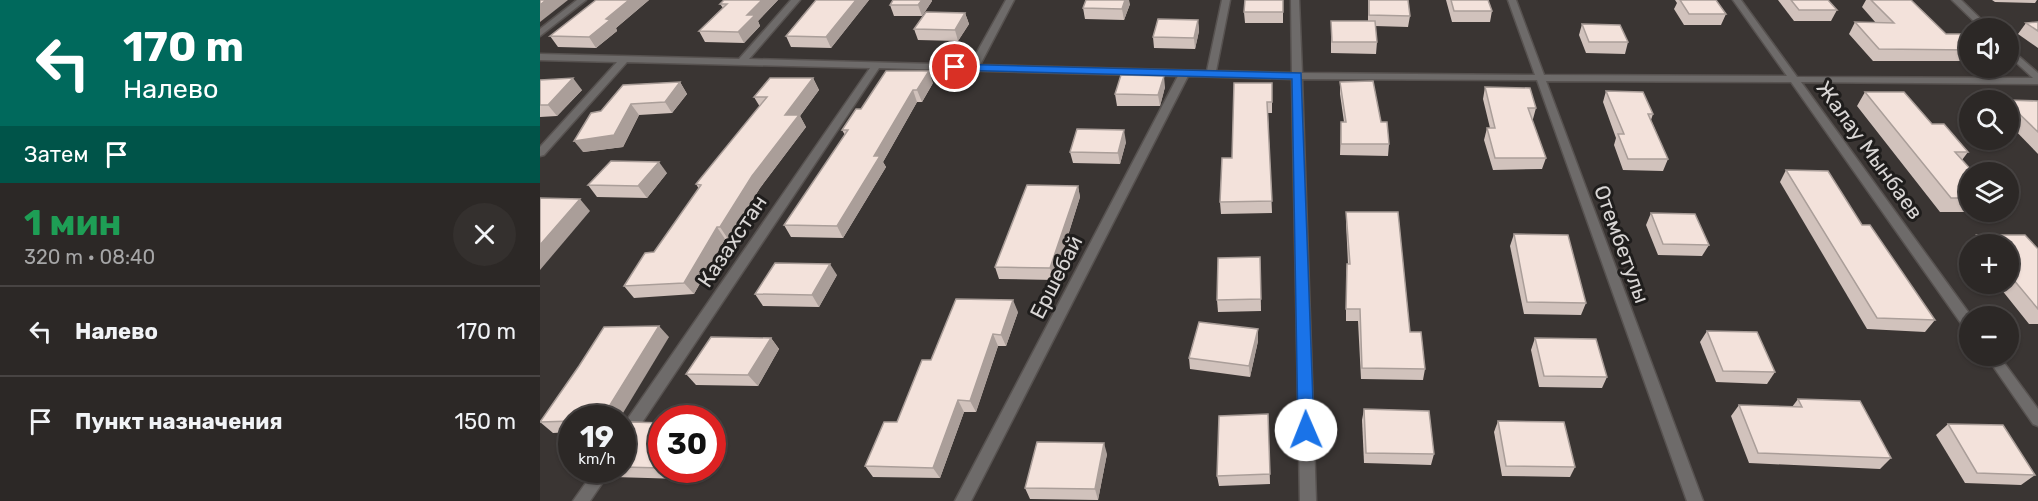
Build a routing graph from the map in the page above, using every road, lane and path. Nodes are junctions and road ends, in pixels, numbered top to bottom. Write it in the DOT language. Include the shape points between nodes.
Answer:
graph roads {
  1 [pos="582,0"];
  2 [pos="796,0"];
  3 [pos="1010,0"];
  4 [pos="1226,0"];
  5 [pos="1295,0"];
  6 [pos="1512,0"];
  7 [pos="1737,0"];
  8 [pos="1956,0"];
  9 [pos="1975,18"];
  10 [pos="540,33"];
  11 [pos="540,57"];
  12 [pos="625,59"];
  13 [pos="2019,61"];
  14 [pos="742,62"];
  15 [pos="877,65"];
  16 [pos="974,67"];
  17 [pos="1185,72"];
  18 [pos="1210,73"];
  19 [pos="1297,76"];
  20 [pos="1541,78"];
  21 [pos="1792,78"];
  22 [pos="2038,80"];
  23 [pos="540,153"];
  24 [pos="1959,310"];
  25 [pos="1999,366"];
  26 [pos="636,419"];
  27 [pos="2038,420"];
  28 [pos="594,483"];
  29 [pos="581,501"];
  30 [pos="963,501"];
  31 [pos="1308,501"];
  32 [pos="1695,501"];
  1 -- 10 [label="street"];
  2 -- 14 [label="street"];
  3 -- 16 [label="street"];
  4 -- 18 [label="street"];
  5 -- 19 [label="street"];
  6 -- 20 [label="street, Отембетулы"];
  7 -- 21 [label="street, Жалау Мынбаев"];
  8 -- 9 [label="street"];
  11 -- 12 [label="street"];
  12 -- 14 [label="street"];
  12 -- 23 [label="street"];
  13 -- 22 [label="street"];
  14 -- 15 [label="street"];
  15 -- 16 [label="street"];
  15 -- 26 [label="street, Казахстан"];
  16 -- 17 [label="street"];
  17 -- 18 [label="street"];
  17 -- 30 [label="street, Ершебай"];
  18 -- 19 [label="street"];
  19 -- 20 [label="street"];
  19 -- 31 [label="street"];
  20 -- 21 [label="street"];
  20 -- 32 [label="street, Отембетулы"];
  21 -- 22 [label="street"];
  21 -- 24 [label="street, Жалау Мынбаев"];
  25 -- 27 [label="street"];
  28 -- 29 [label="street"];
}
